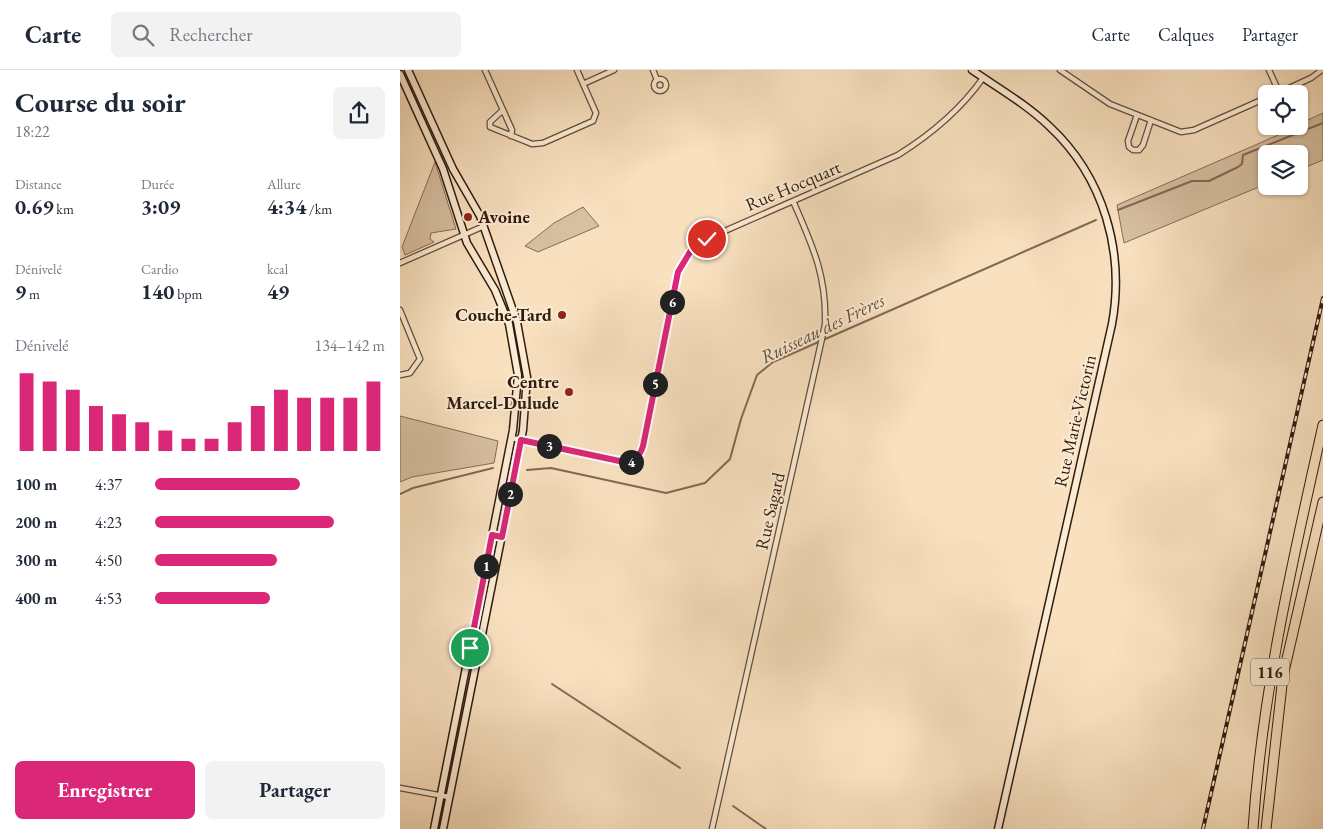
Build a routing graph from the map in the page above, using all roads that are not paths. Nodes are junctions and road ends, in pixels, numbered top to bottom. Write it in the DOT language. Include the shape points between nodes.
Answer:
graph roads {
  1 [pos="485,70"];
  2 [pos="577,70"];
  3 [pos="614,70"];
  4 [pos="653,70"];
  5 [pos="972,70"];
  6 [pos="1060,70"];
  7 [pos="1269,70"];
  8 [pos="1322,70"];
  9 [pos="408,71"];
  10 [pos="400,75"];
  11 [pos="983,78"];
  12 [pos="657,80"];
  13 [pos="583,84"];
  14 [pos="1275,85"];
  15 [pos="1296,85"];
  16 [pos="1258,101"];
  17 [pos="502,110"];
  18 [pos="1137,115"];
  19 [pos="1151,120"];
  20 [pos="511,136"];
  21 [pos="793,201"];
  22 [pos="484,226"];
  23 [pos="463,235"];
  24 [pos="400,263"];
  25 [pos="400,310"];
  26 [pos="512,338"];
  27 [pos="522,338"];
  28 [pos="400,374"];
  29 [pos="1323,425"];
  30 [pos="512,438"];
  31 [pos="521,440"];
  32 [pos="1323,502"];
  33 [pos="492,535"];
  34 [pos="502,537"];
  35 [pos="459,704"];
  36 [pos="468,706"];
  37 [pos="400,788"];
  38 [pos="440,796"];
  39 [pos="450,797"];
  40 [pos="434,829"];
  41 [pos="443,829"];
  42 [pos="712,829"];
  43 [pos="998,829"];
  44 [pos="1252,829"];
  45 [pos="1266,829"];
  1 -- 17 [label="street"];
  2 -- 13 [label="street"];
  3 -- 13 [label="street"];
  4 -- 12 [label="street"];
  5 -- 11 [label="street, Rue Marie-Victorin"];
  6 -- 18 [label="street" via="1107,102"];
  7 -- 14 [label="street"];
  8 -- 15 [label="street"];
  9 -- 10 [label="street"];
  9 -- 22 [label="street" via="449,162"];
  10 -- 23 [label="street" via="443,169"];
  11 -- 21 [label="street, Rue Hocquart" via="944,121 906,150"];
  11 -- 43 [label="street, Rue Marie-Victorin" via="1039,116 1077,158 1105,212 1117,273 1112,324"];
  13 -- 20 [label="street" via="596,113 592,121 538,144"];
  16 -- 19 [label="street" via="1189,131 1179,131"];
  17 -- 20 [label="street" via="512,130"];
  17 -- 20 [label="street" via="490,126"];
  18 -- 19 [label="street"];
  18 -- 19 [label="street" via="1128,142 1133,150 1139,150 1143,145"];
  21 -- 31 [label="street, Rue Hocquart" via="707,239 693,249 682,264 643,446 637,458 622,462"];
  21 -- 42 [label="street, Rue Sagard" via="823,278 825,325"];
  22 -- 23 [label="street"];
  22 -- 27 [label="street"];
  23 -- 24 [label="street"];
  23 -- 26 [label="street" via="498,297"];
  25 -- 28 [label="street" via="420,358 410,373"];
  26 -- 27 [label="street"];
  26 -- 30 [label="street" via="518,384"];
  27 -- 31 [label="street" via="527,391"];
  29 -- 44 [label="highway, 116" via="1272,660"];
  30 -- 31 [label="street, Rue Hocquart"];
  30 -- 33 [label="street"];
  31 -- 34 [label="street"];
  32 -- 45 [label="highway, 116" via="1283,676"];
  33 -- 34 [label="street"];
  33 -- 35 [label="street"];
  34 -- 36 [label="street"];
  35 -- 36 [label="street"];
  35 -- 38 [label="street"];
  36 -- 39 [label="street"];
  37 -- 38 [label="street"];
  38 -- 39 [label="street"];
  38 -- 40 [label="street"];
  39 -- 41 [label="street"];
}
